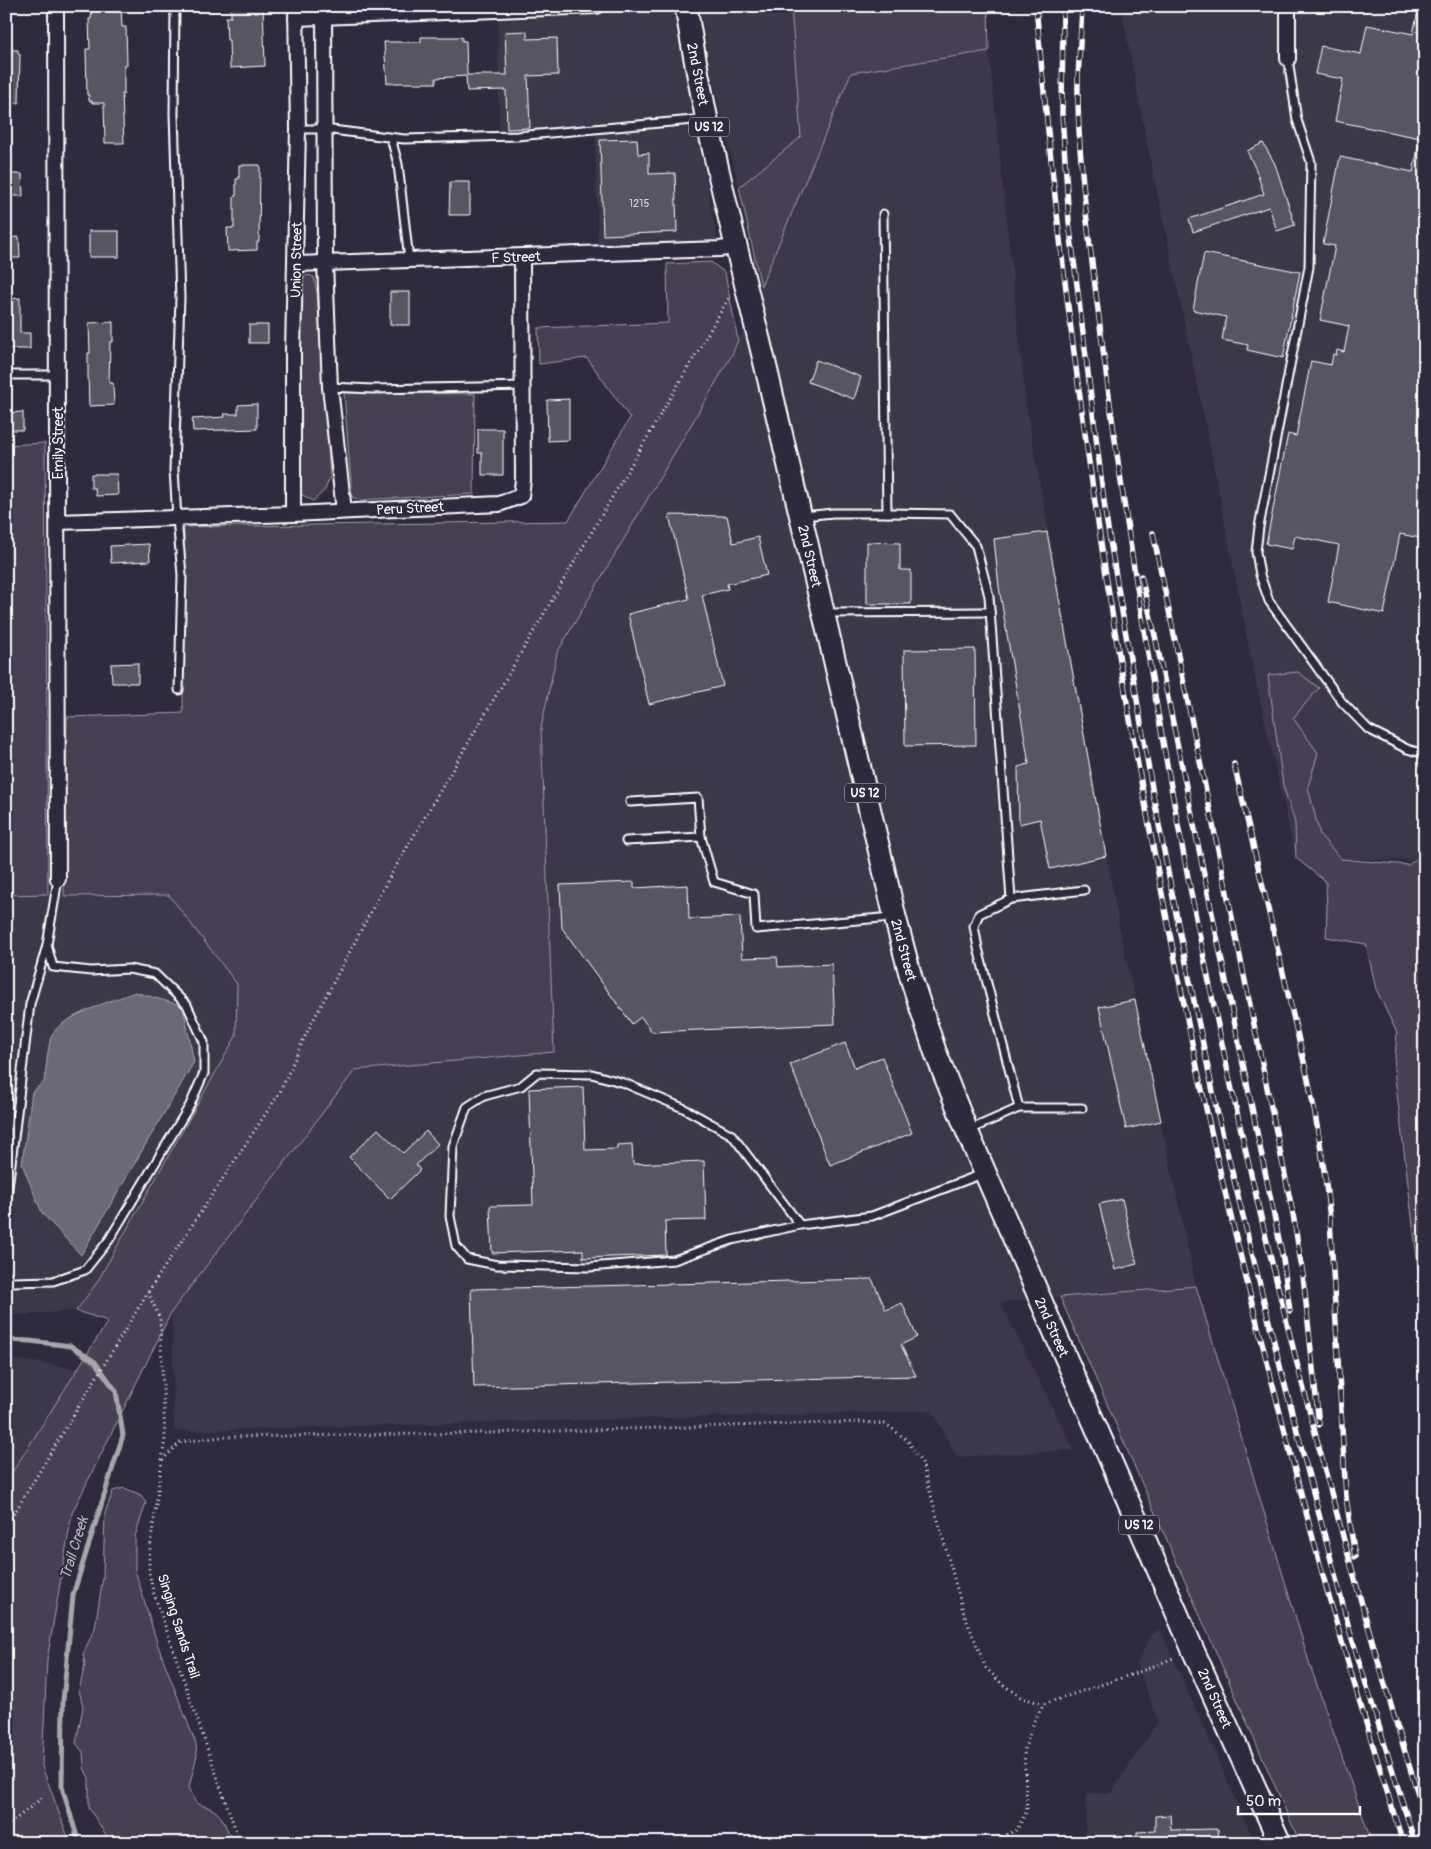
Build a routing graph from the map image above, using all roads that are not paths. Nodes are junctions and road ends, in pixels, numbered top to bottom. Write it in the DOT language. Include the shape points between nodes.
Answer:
graph roads {
  1 [pos="56,6"];
  2 [pos="175,6"];
  3 [pos="597,6"];
  4 [pos="686,6"];
  5 [pos="1288,6"];
  6 [pos="324,11"];
  7 [pos="296,12"];
  8 [pos="1288,59"];
  9 [pos="707,118"];
  10 [pos="298,129"];
  11 [pos="324,129"];
  12 [pos="391,138"];
  13 [pos="883,214"];
  14 [pos="736,247"];
  15 [pos="522,257"];
  16 [pos="409,260"];
  17 [pos="324,263"];
  18 [pos="296,264"];
  19 [pos="6,375"];
  20 [pos="58,375"];
  21 [pos="522,386"];
  22 [pos="330,387"];
  23 [pos="344,511"];
  24 [pos="887,513"];
  25 [pos="293,514"];
  26 [pos="800,517"];
  27 [pos="177,518"];
  28 [pos="58,522"];
  29 [pos="990,612"];
  30 [pos="823,613"];
  31 [pos="179,690"];
  32 [pos="1425,754"];
  33 [pos="630,802"];
  34 [pos="701,837"];
  35 [pos="626,840"];
  36 [pos="58,879"];
  37 [pos="1084,890"];
  38 [pos="1011,899"];
  39 [pos="895,917"];
  40 [pos="47,946"];
  41 [pos="1019,1108"];
  42 [pos="1082,1108"];
  43 [pos="967,1132"];
  44 [pos="985,1173"];
  45 [pos="6,1205"];
  46 [pos="800,1225"];
  47 [pos="6,1274"];
  48 [pos="1280,1843"];
  1 -- 20 [label="street, Emily Street"];
  2 -- 27 [label="lane" via="174,114 180,298 174,470"];
  3 -- 6 [label="street"];
  4 -- 9 [label="main road, 2nd Street / US 12"];
  5 -- 8 [label="street"];
  6 -- 7 [label="street"];
  6 -- 11 [label="street, Union Street"];
  7 -- 10 [label="street, Union Street"];
  8 -- 32 [label="lane" via="1297,120 1311,162 1309,267 1259,527 1256,552 1260,575 1269,601 1342,702 1368,729 1407,749"];
  9 -- 12 [label="lane" via="516,136"];
  9 -- 14 [label="main road, 2nd Street / US 12"];
  10 -- 11 [label="lane"];
  10 -- 18 [label="street, Union Street"];
  11 -- 12 [label="lane"];
  11 -- 17 [label="street, Union Street"];
  12 -- 16 [label="lane" via="398,164"];
  13 -- 24 [label="lane"];
  14 -- 15 [label="street, F Street"];
  14 -- 26 [label="main road, 2nd Street / US 12"];
  15 -- 16 [label="street, F Street"];
  15 -- 21 [label="street, Peru Street"];
  16 -- 17 [label="street, F Street"];
  17 -- 18 [label="street, F Street"];
  17 -- 22 [label="street, Union Street"];
  18 -- 25 [label="street, Union Street"];
  19 -- 20 [label="lane"];
  20 -- 28 [label="street, Emily Street"];
  21 -- 22 [label="lane"];
  21 -- 23 [label="street, Peru Street" via="521,496 499,504"];
  22 -- 23 [label="street, Union Street"];
  23 -- 25 [label="street, Peru Street"];
  24 -- 26 [label="lane"];
  24 -- 29 [label="lane" via="950,514 976,546"];
  25 -- 27 [label="street, Peru Street"];
  26 -- 30 [label="main road, 2nd Street / US 12"];
  27 -- 28 [label="street, Peru Street"];
  27 -- 31 [label="lane" via="182,575"];
  28 -- 36 [label="street, Emily Street"];
  29 -- 30 [label="lane"];
  29 -- 38 [label="lane"];
  30 -- 39 [label="main road, 2nd Street / US 12"];
  33 -- 34 [label="lane" via="698,798"];
  34 -- 35 [label="lane"];
  34 -- 39 [label="lane" via="714,882 754,894 756,929"];
  36 -- 40 [label="lane"];
  37 -- 38 [label="lane"];
  38 -- 41 [label="lane" via="979,914 974,926"];
  39 -- 43 [label="main road, 2nd Street / US 12" via="935,1051"];
  40 -- 45 [label="lane" via="30,1004"];
  40 -- 47 [label="lane" via="53,967 91,971 129,969 155,974 187,1005 204,1042 204,1072 190,1105 132,1202 85,1270 53,1281 12,1282"];
  41 -- 42 [label="lane"];
  41 -- 43 [label="lane"];
  43 -- 44 [label="main road, 2nd Street / US 12"];
  44 -- 46 [label="lane" via="872,1216"];
  44 -- 48 [label="main road, 2nd Street / US 12"];
  46 -- 46 [label="lane" via="732,1240 674,1260 589,1267 497,1265 467,1259 456,1246 450,1216 453,1146 467,1107 484,1096 521,1086 537,1073 592,1074 624,1083 683,1108 732,1135"];
}
